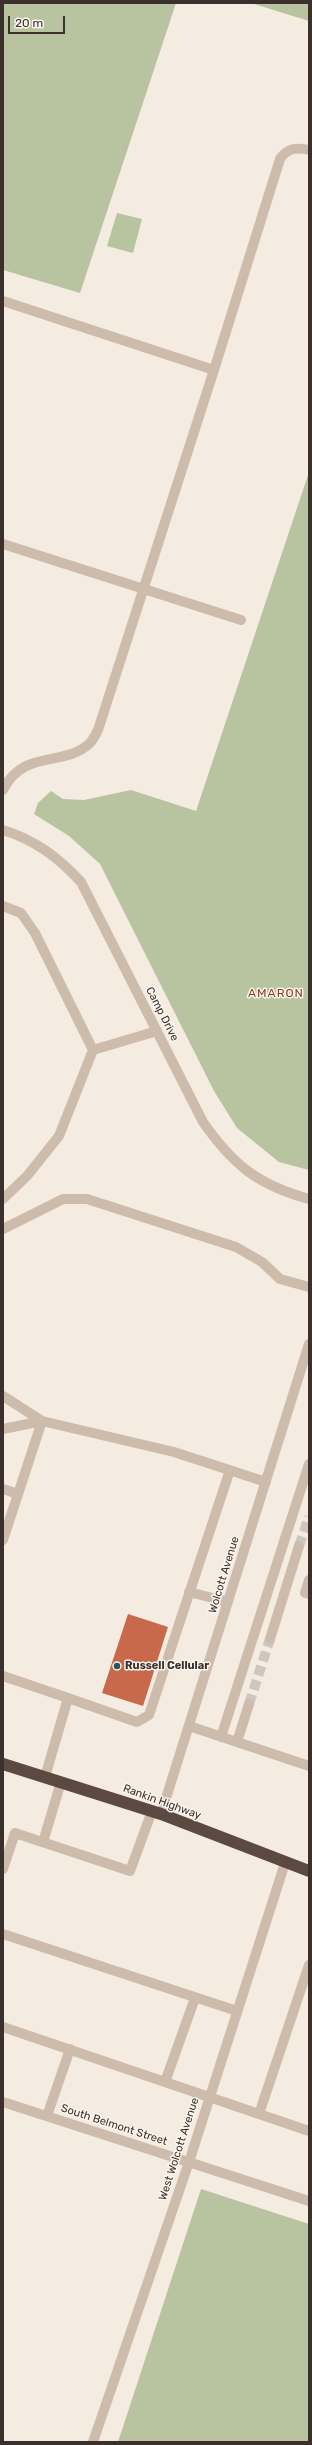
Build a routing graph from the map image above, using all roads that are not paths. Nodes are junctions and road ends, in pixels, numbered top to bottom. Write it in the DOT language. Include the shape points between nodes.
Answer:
graph roads {
  1 [pos="309,150"];
  2 [pos="3,301"];
  3 [pos="214,370"];
  4 [pos="3,544"];
  5 [pos="144,588"];
  6 [pos="241,620"];
  7 [pos="3,790"];
  8 [pos="3,830"];
  9 [pos="3,906"];
  10 [pos="157,1031"];
  11 [pos="93,1050"];
  12 [pos="3,1199"];
  13 [pos="309,1199"];
  14 [pos="3,1229"];
  15 [pos="309,1287"];
  16 [pos="309,1344"];
  17 [pos="3,1396"];
  18 [pos="42,1421"];
  19 [pos="3,1430"];
  20 [pos="309,1464"];
  21 [pos="230,1470"];
  22 [pos="266,1482"];
  23 [pos="3,1489"];
  24 [pos="18,1494"];
  25 [pos="3,1540"];
  26 [pos="299,1546"];
  27 [pos="309,1580"];
  28 [pos="189,1592"];
  29 [pos="309,1594"];
  30 [pos="228,1602"];
  31 [pos="270,1640"];
  32 [pos="3,1676"];
  33 [pos="68,1698"];
  34 [pos="249,1704"];
  35 [pos="189,1726"];
  36 [pos="221,1737"];
  37 [pos="236,1742"];
  38 [pos="3,1764"];
  39 [pos="309,1766"];
  40 [pos="45,1777"];
  41 [pos="61,1782"];
  42 [pos="157,1812"];
  43 [pos="43,1842"];
  44 [pos="285,1863"];
  45 [pos="3,1870"];
  46 [pos="309,1871"];
  47 [pos="3,1934"];
  48 [pos="309,1965"];
  49 [pos="195,1998"];
  50 [pos="237,2011"];
  51 [pos="3,2027"];
  52 [pos="70,2049"];
  53 [pos="165,2082"];
  54 [pos="208,2098"];
  55 [pos="3,2102"];
  56 [pos="259,2114"];
  57 [pos="47,2116"];
  58 [pos="309,2131"];
  59 [pos="189,2162"];
  60 [pos="309,2201"];
  61 [pos="93,2442"];
  1 -- 3 [label="street" via="291,149 280,159"];
  2 -- 3 [label="street"];
  3 -- 5 [label="street"];
  4 -- 5 [label="street"];
  5 -- 6 [label="street"];
  5 -- 7 [label="street" via="98,730 90,743 70,753 32,762 9,779"];
  8 -- 10 [label="street, Camp Drive" via="22,836 43,848 63,863 80,882"];
  9 -- 11 [label="street" via="21,913 35,933"];
  10 -- 11 [label="street"];
  10 -- 13 [label="street, Camp Drive" via="203,1122 221,1148 244,1170 272,1186"];
  11 -- 12 [label="street" via="59,1136"];
  14 -- 15 [label="street" via="63,1199 87,1199 236,1247 262,1262 280,1279"];
  16 -- 22 [label="street, Wolcott Avenue"];
  17 -- 18 [label="street"];
  18 -- 19 [label="street"];
  18 -- 21 [label="street" via="174,1452"];
  18 -- 24 [label="street"];
  20 -- 36 [label="street"];
  21 -- 22 [label="street"];
  21 -- 28 [label="street"];
  22 -- 30 [label="street, Wolcott Avenue"];
  23 -- 24 [label="street"];
  24 -- 25 [label="street"];
  26 -- 31 [label="street"];
  27 -- 29 [label="street" via="305,1593"];
  28 -- 30 [label="street"];
  28 -- 33 [label="street" via="149,1715 137,1722"];
  30 -- 35 [label="street, Wolcott Avenue"];
  32 -- 33 [label="street"];
  33 -- 40 [label="street"];
  34 -- 37 [label="street"];
  35 -- 36 [label="street"];
  35 -- 42 [label="street, Wolcott Avenue"];
  36 -- 37 [label="street"];
  37 -- 39 [label="street"];
  38 -- 40 [label="highway, Rankin Highway"];
  40 -- 41 [label="highway, Rankin Highway"];
  41 -- 42 [label="highway, Rankin Highway"];
  41 -- 43 [label="street"];
  42 -- 43 [label="street, Wolcott Avenue" via="130,1871"];
  42 -- 44 [label="highway, Rankin Highway"];
  43 -- 45 [label="street" via="15,1832"];
  44 -- 46 [label="highway, Rankin Highway"];
  44 -- 50 [label="street, West Wolcott Avenue"];
  47 -- 49 [label="street"];
  48 -- 56 [label="street"];
  49 -- 50 [label="street"];
  49 -- 53 [label="street"];
  50 -- 54 [label="street, West Wolcott Avenue"];
  51 -- 52 [label="street"];
  52 -- 53 [label="street"];
  52 -- 57 [label="street"];
  53 -- 54 [label="street"];
  54 -- 56 [label="street"];
  54 -- 59 [label="street, West Wolcott Avenue"];
  55 -- 57 [label="street, South Belmont Street"];
  56 -- 58 [label="street"];
  57 -- 59 [label="street, South Belmont Street"];
  59 -- 60 [label="street, South Belmont Street"];
  59 -- 61 [label="street, West Wolcott Avenue"];
}
